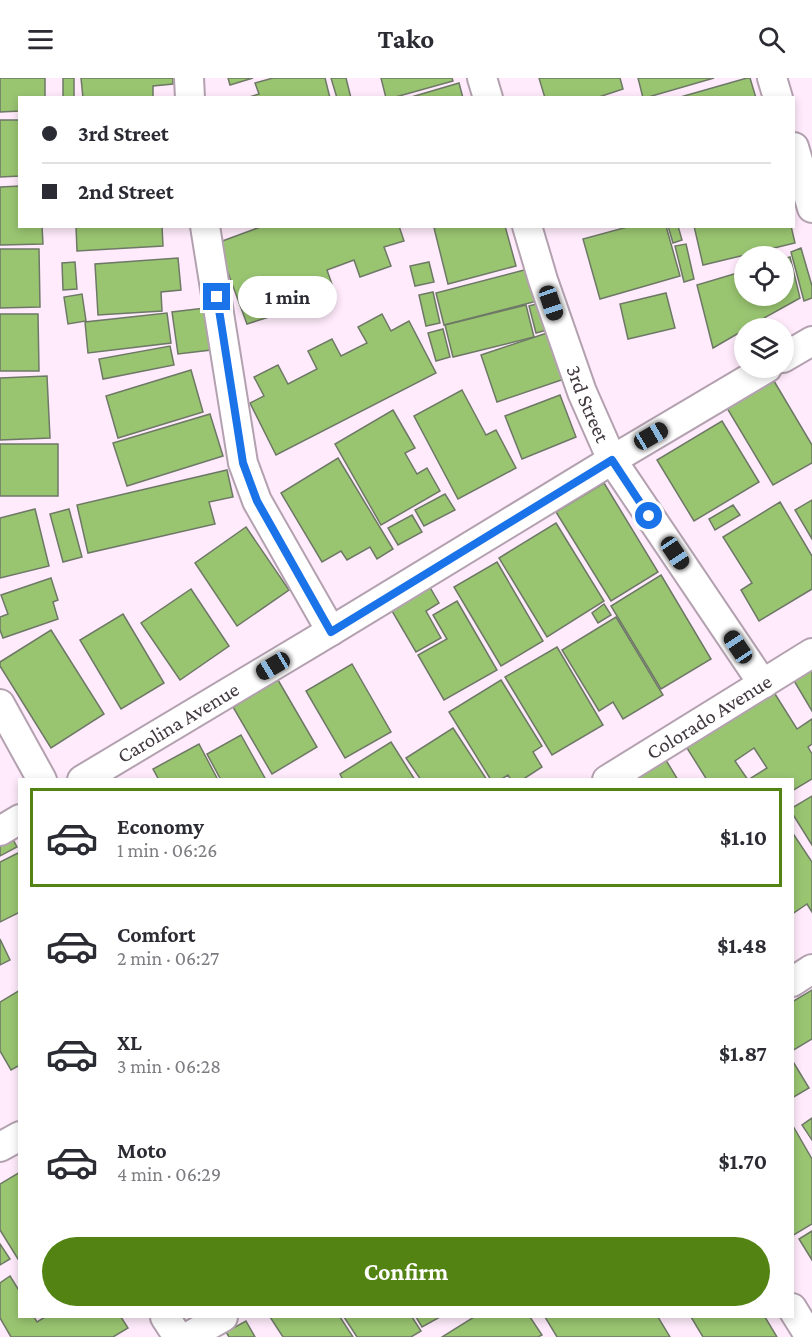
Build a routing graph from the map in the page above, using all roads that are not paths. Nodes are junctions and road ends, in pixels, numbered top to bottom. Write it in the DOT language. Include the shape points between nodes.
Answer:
graph roads {
  1 [pos="189,78"];
  2 [pos="482,78"];
  3 [pos="772,78"];
  4 [pos="190,96"];
  5 [pos="487,96"];
  6 [pos="777,96"];
  7 [pos="795,150"];
  8 [pos="812,208"];
  9 [pos="205,228"];
  10 [pos="528,228"];
  11 [pos="812,341"];
  12 [pos="794,352"];
  13 [pos="750,378"];
  14 [pos="612,460"];
  15 [pos="331,632"];
  16 [pos="812,653"];
  17 [pos="763,684"];
  18 [pos="0,704"];
  19 [pos="41,778"];
  20 [pos="85,778"];
  21 [pos="610,778"];
  22 [pos="18,820"];
  23 [pos="0,831"];
  24 [pos="812,969"];
  25 [pos="794,981"];
  26 [pos="18,1137"];
  27 [pos="0,1147"];
  28 [pos="794,1311"];
  29 [pos="166,1318"];
  30 [pos="221,1318"];
  31 [pos="178,1337"];
  32 [pos="188,1337"];
  33 [pos="810,1337"];
  1 -- 4 [label="street"];
  2 -- 5 [label="street"];
  3 -- 6 [label="street"];
  7 -- 8 [label="street"];
  9 -- 15 [label="street" via="243,463 257,501"];
  10 -- 14 [label="street, 3rd Street" via="582,392"];
  11 -- 12 [label="street"];
  13 -- 14 [label="street, Carolina Avenue"];
  14 -- 15 [label="street, Carolina Avenue"];
  14 -- 17 [label="street, 3rd Street"];
  15 -- 20 [label="street, Carolina Avenue"];
  16 -- 17 [label="street, Colorado Avenue"];
  17 -- 21 [label="street, Colorado Avenue"];
  18 -- 19 [label="street"];
  22 -- 23 [label="street"];
  24 -- 25 [label="street"];
  26 -- 27 [label="street"];
  28 -- 33 [label="street"];
  29 -- 31 [label="street"];
  30 -- 32 [label="street"];
}
